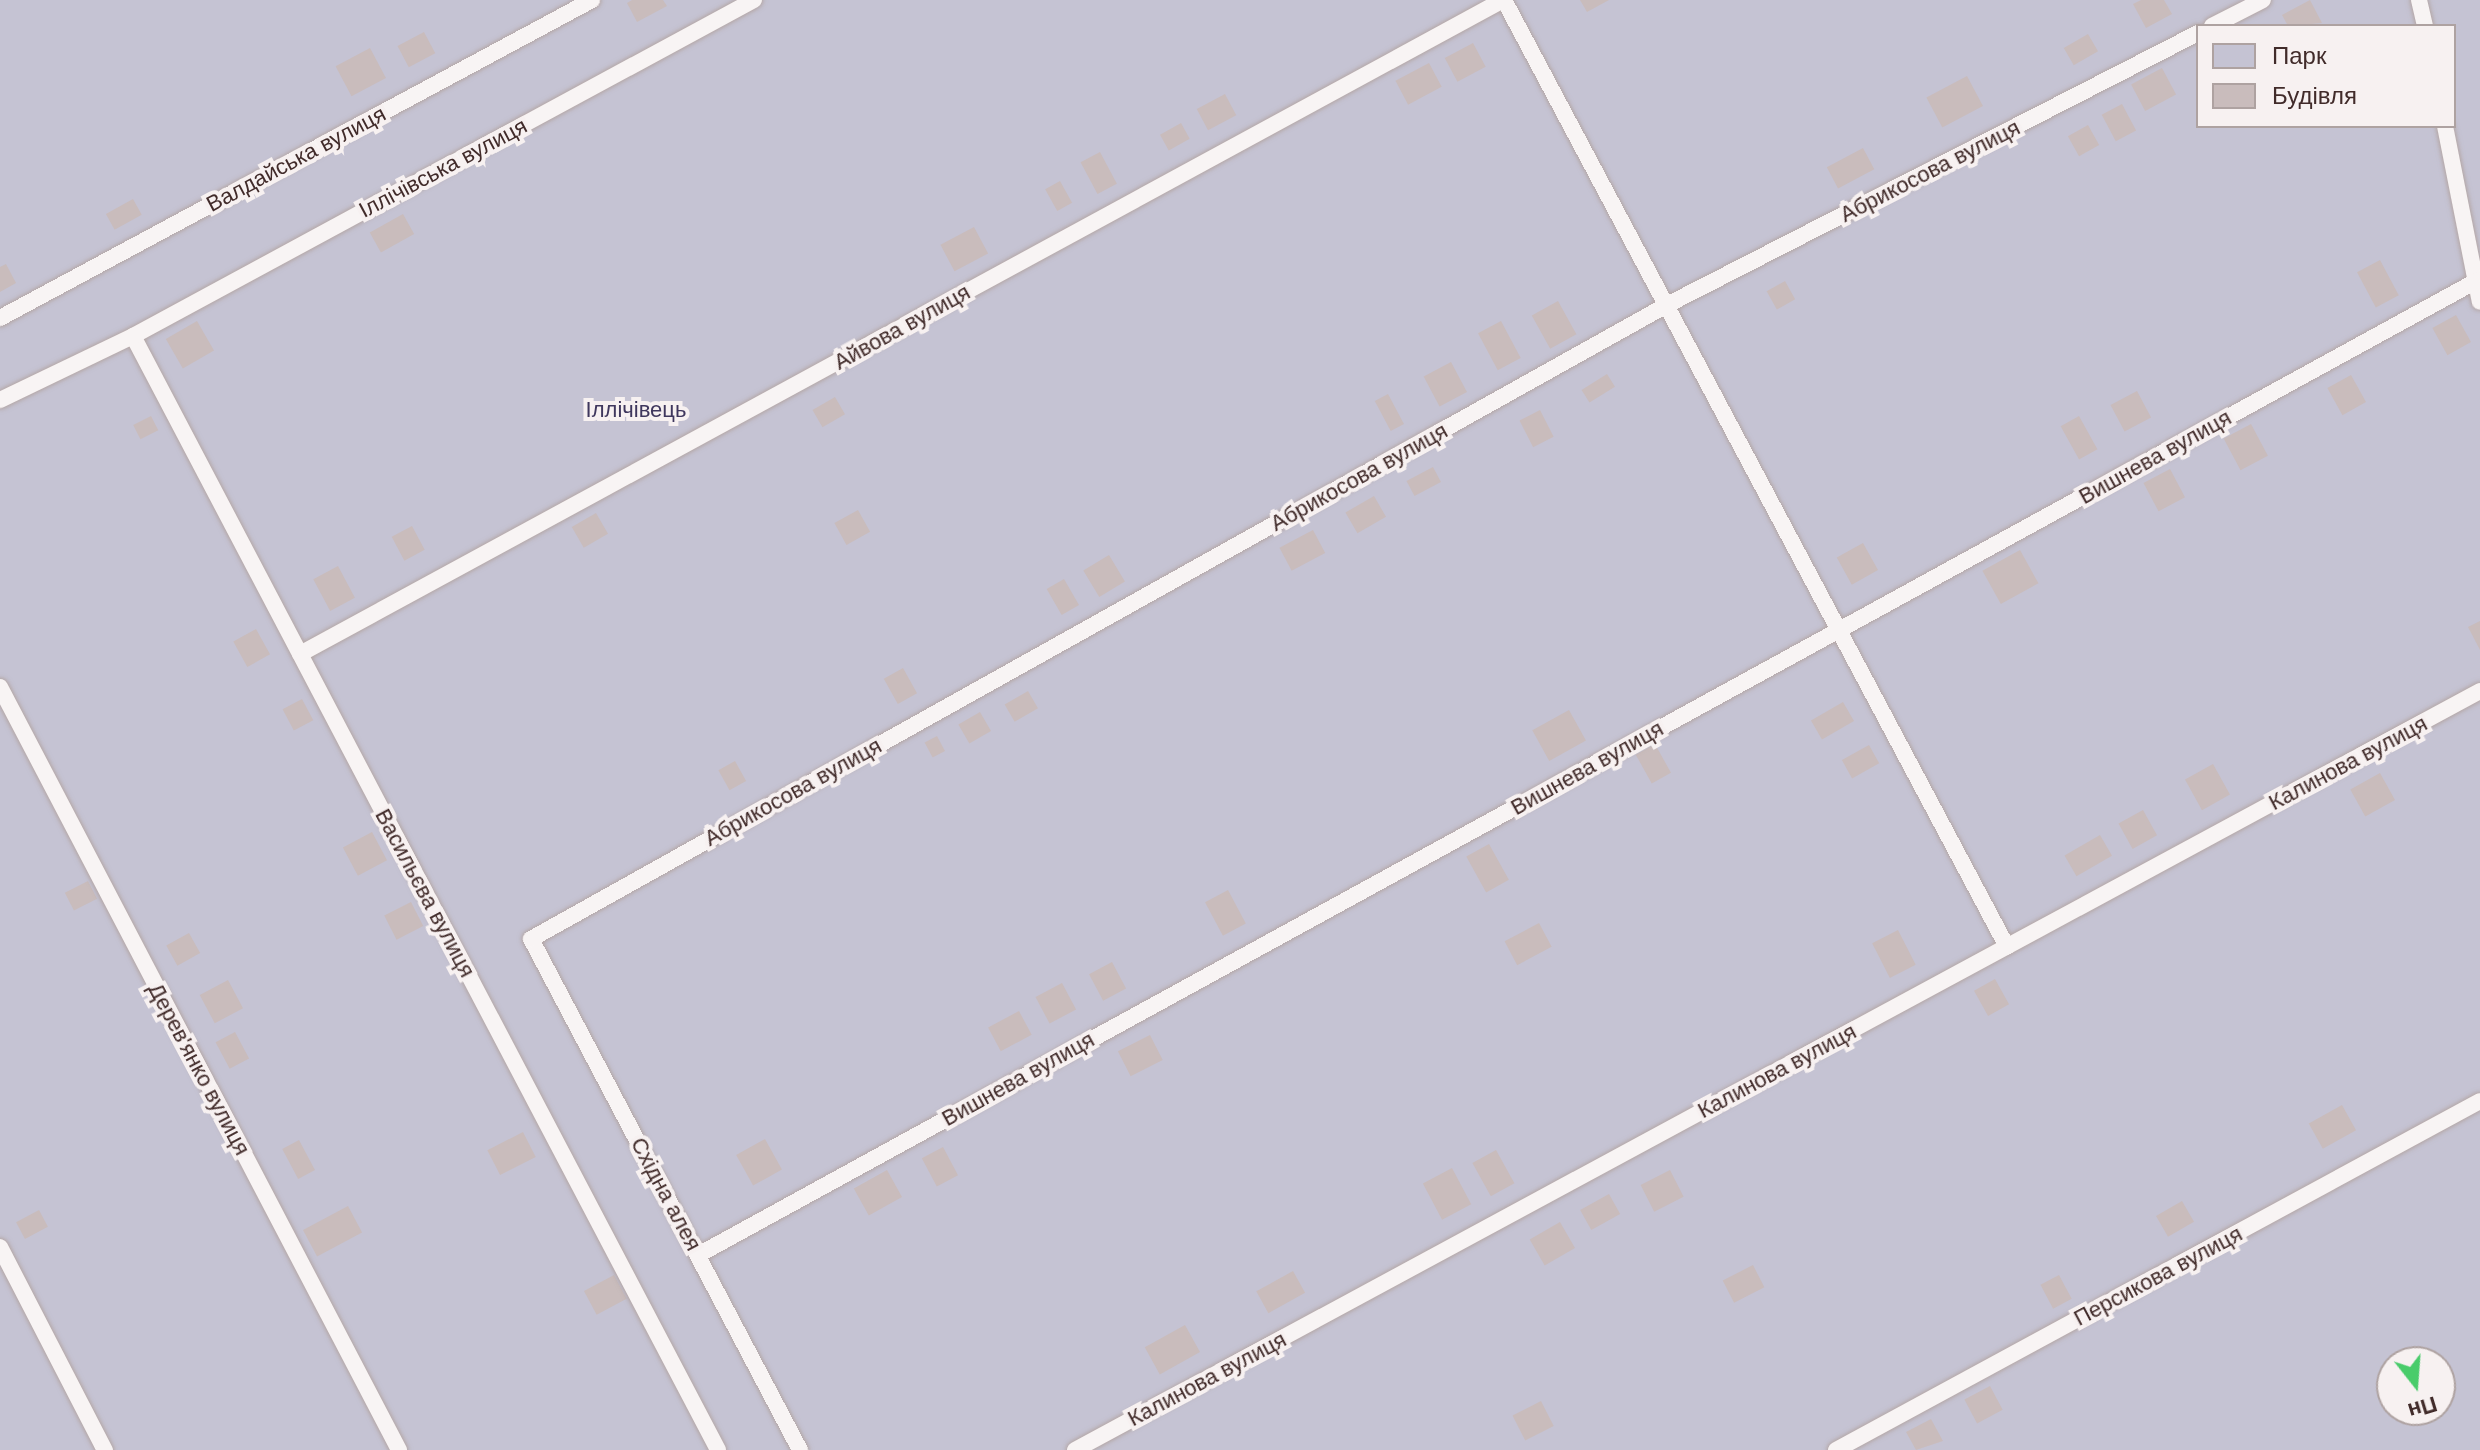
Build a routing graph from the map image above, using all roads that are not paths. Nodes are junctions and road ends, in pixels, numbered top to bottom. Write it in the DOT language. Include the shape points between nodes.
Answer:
graph roads {
  1 [pos="592,0"];
  2 [pos="754,0"];
  3 [pos="1504,0"];
  4 [pos="2263,0"];
  5 [pos="2419,0"];
  6 [pos="2216,24"];
  7 [pos="2425,24"];
  8 [pos="2196,34"];
  9 [pos="2445,128"];
  10 [pos="2476,281"];
  11 [pos="2480,302"];
  12 [pos="1663,307"];
  13 [pos="0,318"];
  14 [pos="133,336"];
  15 [pos="0,400"];
  16 [pos="1835,632"];
  17 [pos="300,654"];
  18 [pos="0,687"];
  19 [pos="2480,691"];
  20 [pos="531,939"];
  21 [pos="2007,947"];
  22 [pos="2480,1101"];
  23 [pos="0,1247"];
  24 [pos="698,1255"];
  25 [pos="105,1450"];
  26 [pos="399,1450"];
  27 [pos="718,1450"];
  28 [pos="800,1450"];
  29 [pos="1075,1450"];
  30 [pos="1836,1450"];
  1 -- 13 [label="lane, Валдайська вулиця"];
  2 -- 14 [label="lane, Іллічівська вулиця"];
  3 -- 12 [label="lane"];
  3 -- 17 [label="lane, Айвова вулиця"];
  4 -- 6 [label="lane"];
  5 -- 7 [label="lane"];
  8 -- 12 [label="lane, Абрикосова вулиця"];
  9 -- 10 [label="lane"];
  10 -- 11 [label="lane"];
  10 -- 16 [label="lane, Вишнева вулиця"];
  12 -- 16 [label="lane"];
  12 -- 20 [label="lane, Абрикосова вулиця"];
  14 -- 15 [label="lane, Іллічівська вулиця"];
  14 -- 17 [label="lane, Васильєва вулиця"];
  16 -- 21 [label="lane"];
  16 -- 24 [label="lane, Вишнева вулиця"];
  17 -- 27 [label="lane, Васильєва вулиця"];
  18 -- 26 [label="lane, Дерев'янко вулиця"];
  19 -- 21 [label="lane, Калинова вулиця"];
  20 -- 24 [label="lane, Східна алея"];
  21 -- 29 [label="lane, Калинова вулиця"];
  22 -- 30 [label="lane, Персикова вулиця"];
  23 -- 25 [label="lane"];
  24 -- 28 [label="lane, Східна алея"];
}
